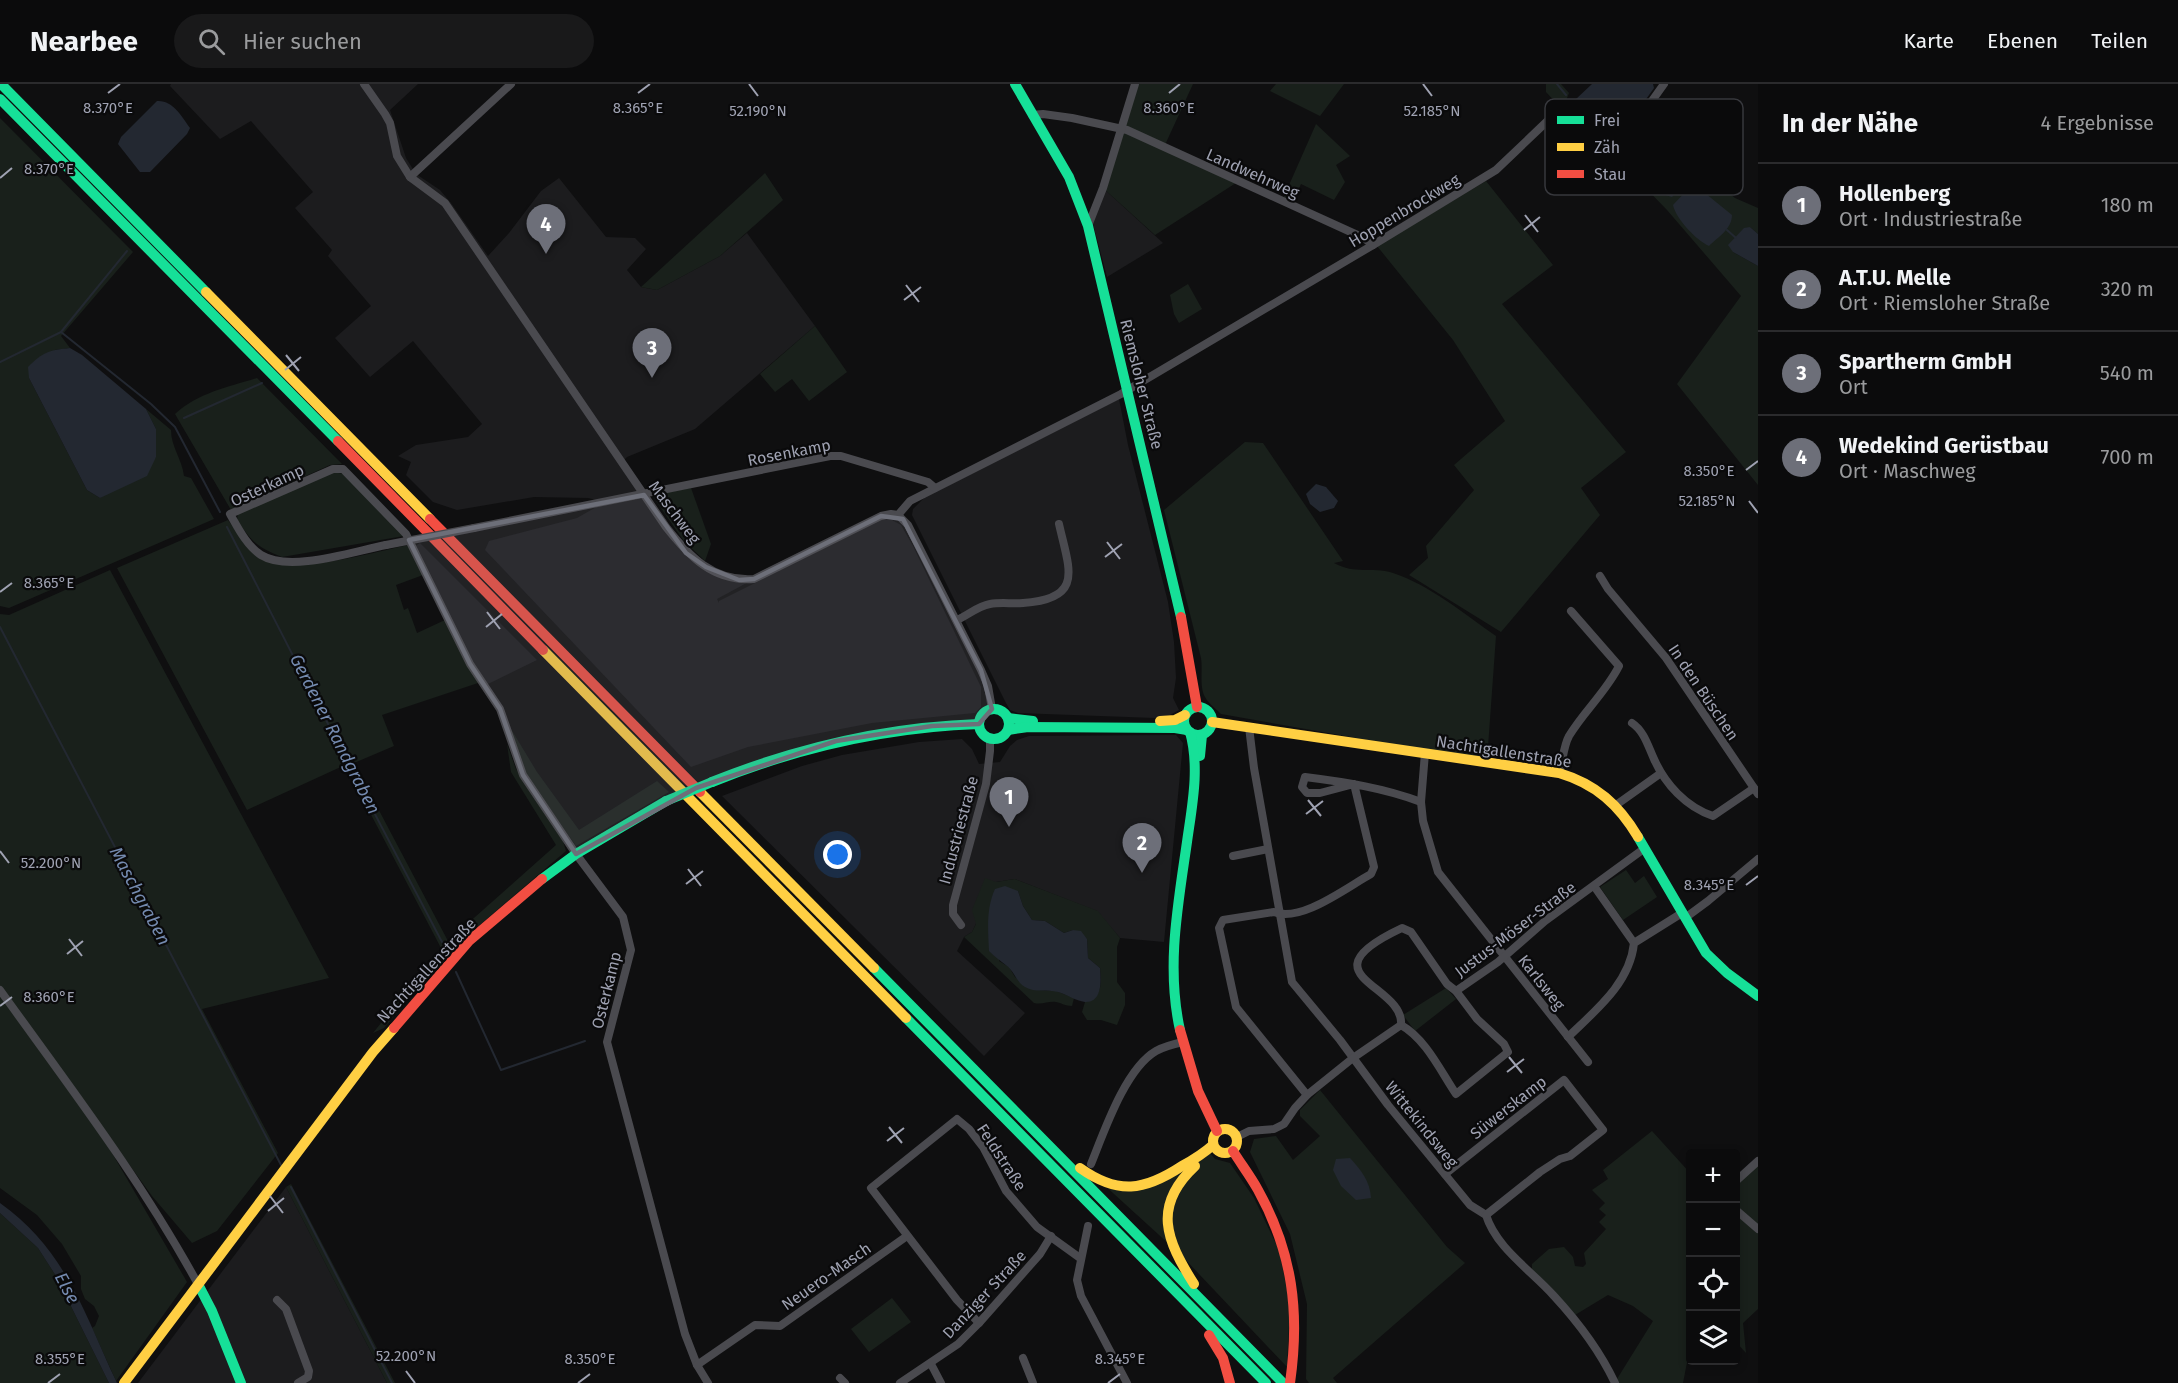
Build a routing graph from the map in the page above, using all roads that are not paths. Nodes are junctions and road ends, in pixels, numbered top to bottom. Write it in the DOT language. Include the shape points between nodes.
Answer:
graph roads {
  1 [pos="1,84"];
  2 [pos="364,84"];
  3 [pos="511,84"];
  4 [pos="1015,84"];
  5 [pos="1135,84"];
  6 [pos="1664,84"];
  7 [pos="0,99"];
  8 [pos="1653,99"];
  9 [pos="1032,115"];
  10 [pos="1545,123"];
  11 [pos="1121,128"];
  12 [pos="410,177"];
  13 [pos="1088,226"];
  14 [pos="1373,245"];
  15 [pos="1127,391"];
  16 [pos="935,488"];
  17 [pos="644,495"];
  18 [pos="898,515"];
  19 [pos="1059,524"];
  20 [pos="1600,576"];
  21 [pos="1571,611"];
  22 [pos="957,620"];
  23 [pos="1197,707"];
  24 [pos="992,709"];
  25 [pos="1185,715"];
  26 [pos="1008,718"];
  27 [pos="1212,722"];
  28 [pos="1632,723"];
  29 [pos="979,724"];
  30 [pos="1249,727"];
  31 [pos="1008,730"];
  32 [pos="1189,731"];
  33 [pos="1202,735"];
  34 [pos="990,738"];
  35 [pos="1425,753"];
  36 [pos="1559,773"];
  37 [pos="1661,773"];
  38 [pos="1354,784"];
  39 [pos="1756,791"];
  40 [pos="1421,802"];
  41 [pos="1616,805"];
  42 [pos="1645,848"];
  43 [pos="1268,849"];
  44 [pos="576,854"];
  45 [pos="1233,856"];
  46 [pos="1758,859"];
  47 [pos="1594,886"];
  48 [pos="1281,915"];
  49 [pos="1683,915"];
  50 [pos="961,925"];
  51 [pos="1176,925"];
  52 [pos="1634,943"];
  53 [pos="1504,956"];
  54 [pos="0,990"];
  55 [pos="1456,991"];
  56 [pos="1758,996"];
  57 [pos="1401,1025"];
  58 [pos="1568,1037"];
  59 [pos="1183,1042"];
  60 [pos="1353,1058"];
  61 [pos="1588,1062"];
  62 [pos="1307,1095"];
  63 [pos="1025,1122"];
  64 [pos="1220,1130"];
  65 [pos="1237,1137"];
  66 [pos="1216,1149"];
  67 [pos="1233,1151"];
  68 [pos="1758,1161"];
  69 [pos="1091,1164"];
  70 [pos="1445,1174"];
  71 [pos="1740,1177"];
  72 [pos="1740,1213"];
  73 [pos="1486,1215"];
  74 [pos="1088,1226"];
  75 [pos="1758,1229"];
  76 [pos="907,1236"];
  77 [pos="1051,1236"];
  78 [pos="1080,1258"];
  79 [pos="199,1286"];
  80 [pos="1171,1286"];
  81 [pos="277,1300"];
  82 [pos="1214,1313"];
  83 [pos="979,1323"];
  84 [pos="1023,1358"];
  85 [pos="931,1364"];
  86 [pos="698,1365"];
  87 [pos="126,1380"];
  88 [pos="241,1383"];
  89 [pos="298,1383"];
  90 [pos="708,1383"];
  91 [pos="900,1383"];
  92 [pos="941,1383"];
  93 [pos="1033,1383"];
  94 [pos="1126,1383"];
  95 [pos="1230,1383"];
  96 [pos="1266,1383"];
  97 [pos="1283,1383"];
  98 [pos="1290,1383"];
  99 [pos="1615,1383"];
  1 -- 63 [label="main road"];
  2 -- 12 [label="street, Maschweg" via="390,123 397,156"];
  3 -- 12 [label="street"];
  4 -- 9 [label="main road, Riemsloher Straße"];
  5 -- 11 [label="street"];
  6 -- 8 [label="street, Hoppenbrockweg"];
  7 -- 80 [label="main road"];
  9 -- 11 [label="street, Landwehrweg"];
  9 -- 13 [label="main road, Riemsloher Straße" via="1069,177"];
  10 -- 14 [label="street, Hoppenbrockweg" via="1496,170"];
  11 -- 13 [label="street"];
  11 -- 14 [label="street, Landwehrweg"];
  12 -- 17 [label="street, Maschweg" via="445,203"];
  13 -- 15 [label="main road, Riemsloher Straße"];
  14 -- 15 [label="street, Hoppenbrockweg"];
  15 -- 16 [label="street, Maschweg"];
  15 -- 23 [label="main road, Riemsloher Straße" via="1187,641"];
  16 -- 17 [label="street, Rosenkamp" via="928,482 830,456"];
  16 -- 18 [label="street, Maschweg" via="910,501"];
  17 -- 18 [label="street, Maschweg" via="686,553 705,567 740,580 754,579 881,516"];
  17 -- 44 [label="street, Osterkamp, bridge" via="474,528 386,545 306,561 281,562 261,555 230,514 333,469 343,469 406,534 470,664 500,709 523,775"];
  18 -- 22 [label="street" via="908,525"];
  19 -- 22 [label="street" via="1070,574 1063,591 1035,603 979,607"];
  20 -- 39 [label="street, In den Büschen" via="1666,658"];
  21 -- 36 [label="street" via="1619,666 1568,739"];
  22 -- 24 [label="street" via="986,679"];
  23 -- 25 [label="main road"];
  23 -- 27 [label="main road" via="1209,712"];
  24 -- 26 [label="main road"];
  24 -- 29 [label="main road" via="983,714"];
  25 -- 26 [label="main road" via="1175,720 1102,723"];
  25 -- 32 [label="main road"];
  26 -- 31 [label="main road"];
  27 -- 30 [label="main road, Nachtigallenstraße"];
  27 -- 33 [label="main road"];
  28 -- 37 [label="street, In den Büschen" via="1644,737"];
  29 -- 34 [label="main road" via="982,733"];
  29 -- 44 [label="main road, Nachtigallenstraße, bridge" via="913,728 836,741 771,760 666,801"];
  30 -- 35 [label="main road, Nachtigallenstraße"];
  30 -- 43 [label="street, Wittekindsweg"];
  31 -- 32 [label="main road" via="1029,727"];
  31 -- 34 [label="main road" via="1002,737"];
  32 -- 33 [label="main road"];
  32 -- 51 [label="main road" via="1194,746 1193,792"];
  33 -- 51 [label="main road" via="1200,789"];
  34 -- 50 [label="street, Industriestraße" via="986,784 953,905 953,914"];
  35 -- 36 [label="main road, Nachtigallenstraße"];
  35 -- 40 [label="street, Karlsweg"];
  36 -- 41 [label="main road, Nachtigallenstraße" via="1595,787"];
  37 -- 39 [label="street, In den Büschen" via="1686,801 1713,816"];
  37 -- 41 [label="street"];
  38 -- 38 [label="street" via="1305,777 1302,787 1306,793 1320,793"];
  38 -- 40 [label="street"];
  38 -- 48 [label="street" via="1374,867 1371,874 1305,911"];
  40 -- 53 [label="street, Karlsweg" via="1438,872"];
  41 -- 42 [label="main road, Nachtigallenstraße"];
  42 -- 47 [label="street, Justus-Möser-Straße"];
  42 -- 49 [label="main road, Nachtigallenstraße"];
  43 -- 45 [label="street"];
  43 -- 48 [label="street, Wittekindsweg"];
  44 -- 79 [label="main road, Nachtigallenstraße" via="469,941 390,1031"];
  44 -- 86 [label="street, Osterkamp" via="623,917 631,950 608,1042 686,1335"];
  46 -- 49 [label="street" via="1708,902"];
  47 -- 52 [label="street"];
  47 -- 53 [label="street, Justus-Möser-Straße"];
  48 -- 60 [label="street, Wittekindsweg" via="1292,982"];
  48 -- 62 [label="street" via="1274,912 1223,920 1219,927 1236,1007"];
  49 -- 52 [label="street"];
  49 -- 56 [label="main road, Nachtigallenstraße" via="1706,953"];
  51 -- 59 [label="main road" via="1174,995"];
  52 -- 58 [label="street" via="1633,957 1622,978"];
  53 -- 55 [label="street, Justus-Möser-Straße"];
  53 -- 58 [label="street, Karlsweg"];
  54 -- 79 [label="street" via="129,1170"];
  55 -- 57 [label="street, Justus-Möser-Straße" via="1411,932 1397,931 1363,953 1357,962 1360,972 1400,1014"];
  55 -- 57 [label="street" via="1508,1052 1456,1094 1428,1051"];
  57 -- 60 [label="street"];
  58 -- 61 [label="street, Karlsweg"];
  59 -- 64 [label="main road" via="1191,1072"];
  59 -- 69 [label="street" via="1157,1050 1134,1074"];
  60 -- 62 [label="street"];
  60 -- 70 [label="street, Wittekindsweg"];
  62 -- 65 [label="street" via="1280,1127 1249,1131"];
  63 -- 66 [label="main road" via="1088,1175 1119,1188 1155,1183"];
  63 -- 82 [label="main road"];
  64 -- 65 [label="main road" via="1231,1130"];
  64 -- 66 [label="main road" via="1213,1138"];
  65 -- 67 [label="main road"];
  66 -- 67 [label="main road"];
  66 -- 82 [label="main road" via="1178,1183 1169,1201 1167,1219 1176,1255"];
  67 -- 98 [label="main road" via="1258,1191 1282,1244 1296,1306"];
  68 -- 71 [label="street"];
  70 -- 73 [label="street, Wittekindsweg" via="1470,1205"];
  70 -- 73 [label="street, Süwerskamp" via="1564,1080 1603,1130 1570,1156 1540,1172"];
  72 -- 75 [label="street"];
  73 -- 99 [label="street, Wittekindsweg" via="1487,1223 1502,1243 1574,1319 1606,1362"];
  74 -- 78 [label="street"];
  76 -- 77 [label="street, Feldstraße" via="871,1188 957,1119 983,1147 1006,1191 1037,1227"];
  76 -- 83 [label="street"];
  76 -- 86 [label="street, Neuero-Masch" via="780,1326 755,1325"];
  77 -- 78 [label="street, Feldstraße"];
  77 -- 83 [label="street, Danziger Straße" via="1040,1254"];
  78 -- 94 [label="street" via="1077,1280 1081,1296"];
  79 -- 87 [label="main road, Nachtigallenstraße"];
  79 -- 88 [label="main road"];
  80 -- 95 [label="main road" via="1219,1348"];
  80 -- 96 [label="main road"];
  81 -- 89 [label="street" via="286,1309 309,1371 308,1377"];
  82 -- 97 [label="main road"];
  83 -- 85 [label="street, Danziger Straße"];
  84 -- 93 [label="street"];
  85 -- 91 [label="street, Danziger Straße"];
  85 -- 92 [label="street"];
  86 -- 90 [label="street, Osterkamp"];
}
